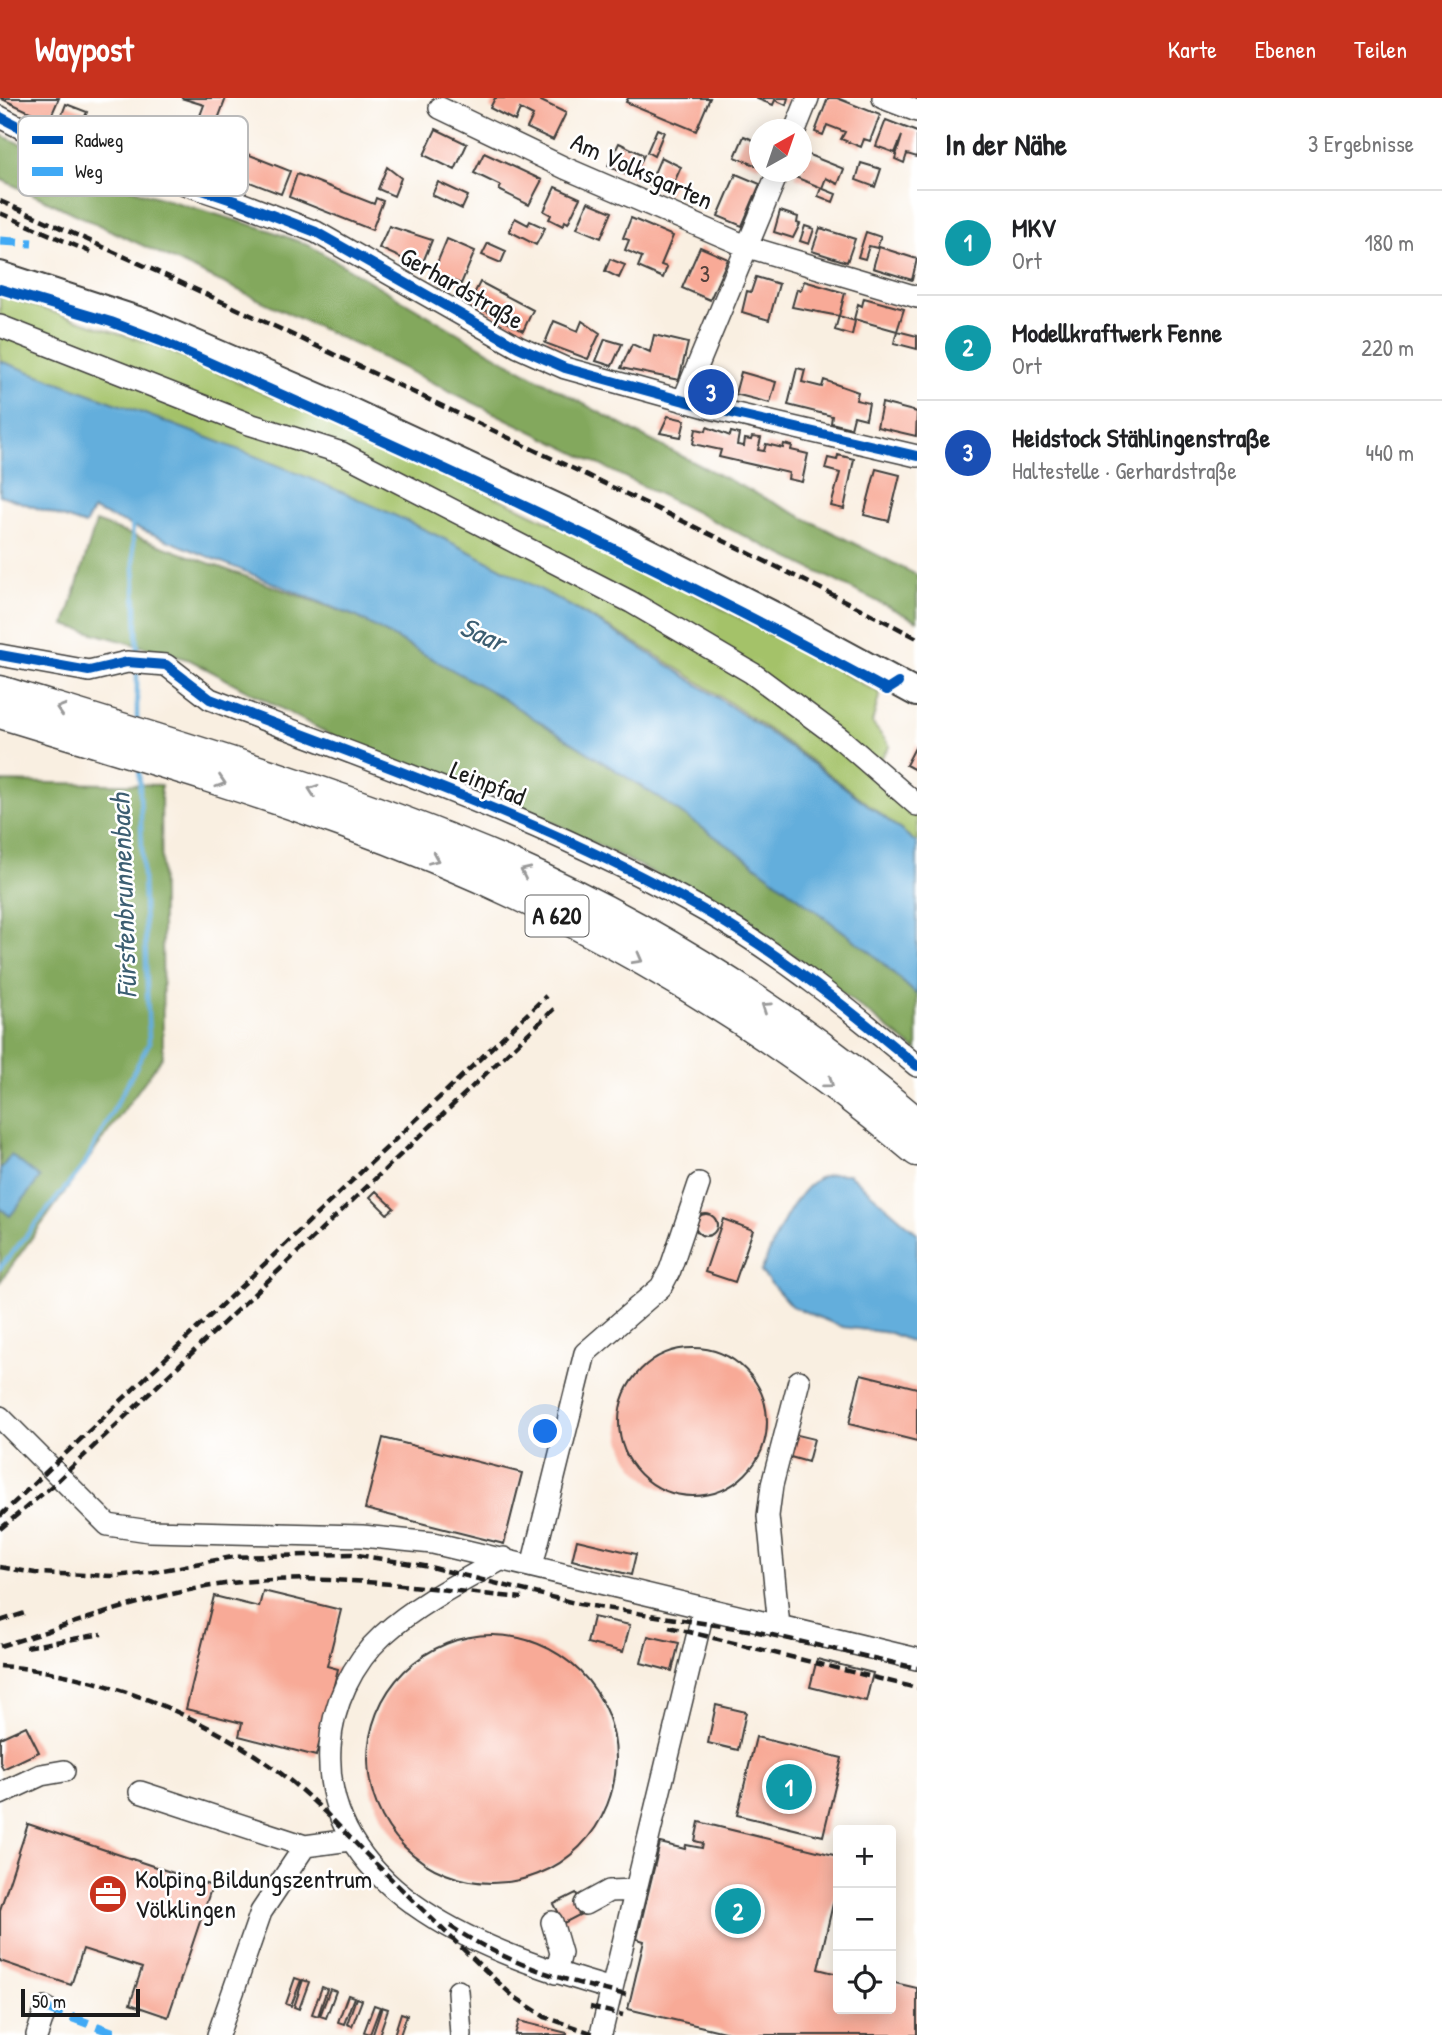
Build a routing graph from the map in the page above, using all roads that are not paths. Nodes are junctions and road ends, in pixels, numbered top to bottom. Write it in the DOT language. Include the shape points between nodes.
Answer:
graph roads {
  1 [pos="808,98"];
  2 [pos="883,98"];
  3 [pos="440,108"];
  4 [pos="917,111"];
  5 [pos="0,117"];
  6 [pos="799,119"];
  7 [pos="18,126"];
  8 [pos="774,182"];
  9 [pos="220,196"];
  10 [pos="748,247"];
  11 [pos="0,275"];
  12 [pos="917,297"];
  13 [pos="0,326"];
  14 [pos="683,401"];
  15 [pos="917,456"];
  16 [pos="0,655"];
  17 [pos="0,691"];
  18 [pos="917,693"];
  19 [pos="0,713"];
  20 [pos="119,738"];
  21 [pos="159,750"];
  22 [pos="917,805"];
  23 [pos="917,1066"];
  24 [pos="917,1123"];
  25 [pos="917,1151"];
  26 [pos="699,1184"];
  27 [pos="799,1381"];
  28 [pos="0,1417"];
  29 [pos="504,1558"];
  30 [pos="532,1566"];
  31 [pos="704,1608"];
  32 [pos="779,1626"];
  33 [pos="917,1658"];
  34 [pos="64,1771"];
  35 [pos="140,1792"];
  36 [pos="0,1794"];
  37 [pos="350,1840"];
  38 [pos="306,1846"];
  39 [pos="636,1890"];
  40 [pos="585,1904"];
  41 [pos="552,1922"];
  42 [pos="556,1973"];
  43 [pos="612,1989"];
  44 [pos="458,1991"];
  45 [pos="46,2008"];
  46 [pos="602,2030"];
  47 [pos="37,2035"];
  48 [pos="218,2035"];
  49 [pos="461,2035"];
  1 -- 6 [label="street"];
  2 -- 4 [label="street"];
  3 -- 10 [label="street, Am Volksgarten"];
  5 -- 7 [label="street, Gerhardstraße"];
  8 -- 10 [label="street"];
  9 -- 14 [label="street, Gerhardstraße" via="316,232 518,347 565,368"];
  10 -- 12 [label="street, Am Volksgarten"];
  10 -- 14 [label="street"];
  11 -- 18 [label="main road" via="137,318 337,405 603,528"];
  13 -- 22 [label="street" via="236,419 342,453 631,602 751,673 841,740"];
  14 -- 15 [label="street, Gerhardstraße"];
  16 -- 23 [label="street, Leinpfad" via="89,671 136,662 166,665 210,699 521,820 706,911 800,972"];
  20 -- 17 [label="highway, A 620, one-way"];
  19 -- 20 [label="highway, A 620"];
  20 -- 21 [label="highway, A 620"];
  24 -- 21 [label="highway, A 620, one-way" via="760,1003 662,941 592,904 432,833"];
  21 -- 25 [label="highway, A 620, one-way" via="495,885 580,928 760,1033"];
  26 -- 30 [label="street" via="661,1287 585,1353"];
  27 -- 32 [label="street" via="768,1516"];
  28 -- 29 [label="street" via="108,1525 149,1531 362,1536 433,1543"];
  29 -- 30 [label="street"];
  29 -- 37 [label="street" via="403,1619 376,1643 351,1677 331,1730 329,1756 339,1814"];
  30 -- 31 [label="street"];
  31 -- 32 [label="street"];
  31 -- 39 [label="street"];
  32 -- 33 [label="street"];
  34 -- 36 [label="street" via="41,1774"];
  35 -- 38 [label="street"];
  37 -- 38 [label="street"];
  37 -- 42 [label="street" via="379,1876 424,1910"];
  38 -- 48 [label="street" via="261,1912"];
  39 -- 40 [label="street" via="609,1891"];
  39 -- 43 [label="street"];
  41 -- 42 [label="street" via="561,1953"];
  42 -- 43 [label="street"];
  43 -- 46 [label="street"];
  44 -- 49 [label="street"];
  45 -- 47 [label="street"];
}
